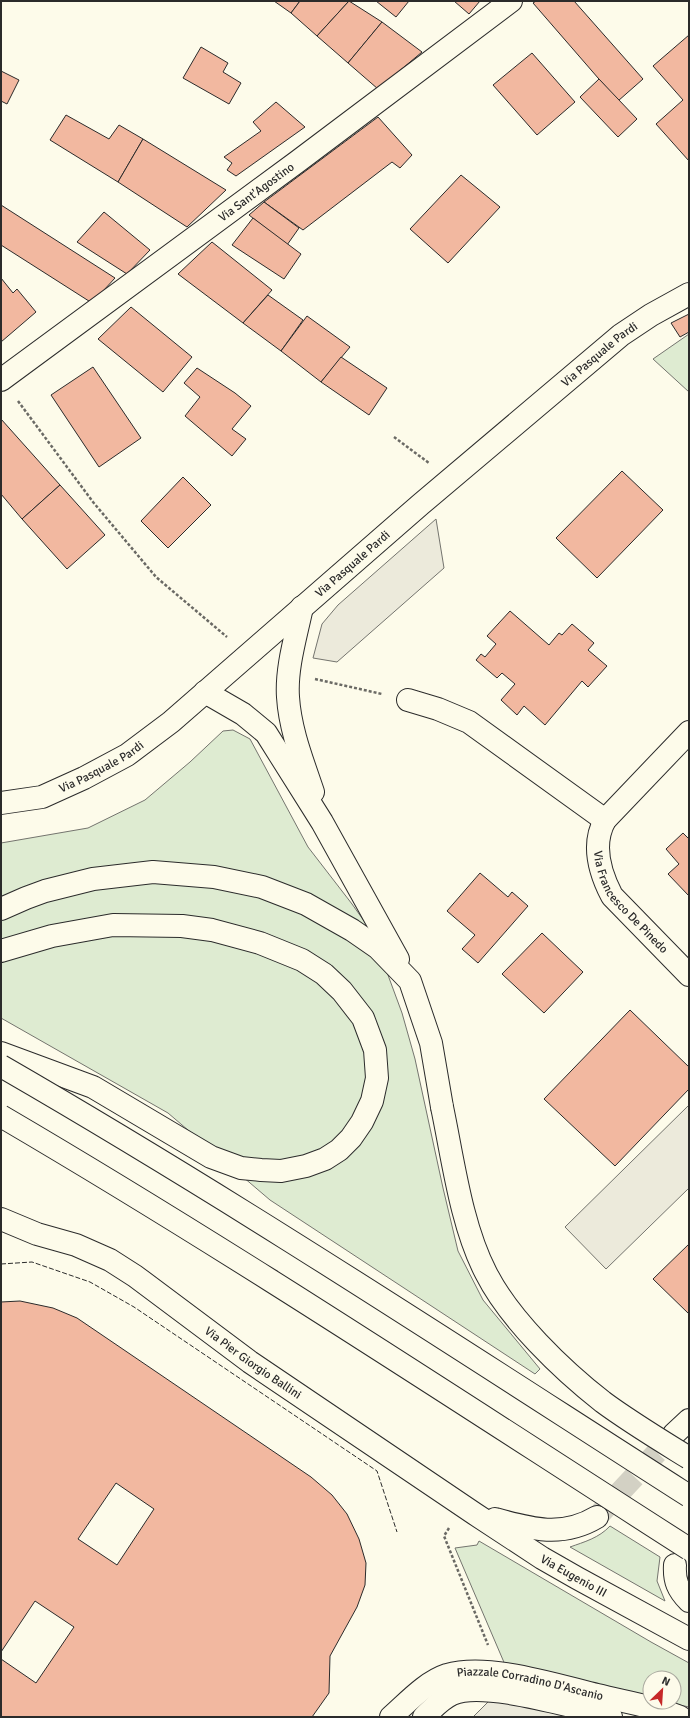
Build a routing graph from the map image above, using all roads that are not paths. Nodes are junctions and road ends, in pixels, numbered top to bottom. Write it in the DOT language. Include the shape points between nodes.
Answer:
graph roads {
  1 [pos="511,1"];
  2 [pos="689,294"];
  3 [pos="2,380"];
  4 [pos="302,607"];
  5 [pos="205,692"];
  6 [pos="408,700"];
  7 [pos="689,732"];
  8 [pos="1,803"];
  9 [pos="605,820"];
  10 [pos="322,822"];
  11 [pos="1,909"];
  12 [pos="1,951"];
  13 [pos="689,975"];
  14 [pos="410,981"];
  15 [pos="1,1053"];
  16 [pos="1,1066"];
  17 [pos="1,1116"];
  18 [pos="1,1220"];
  19 [pos="37,1234"];
  20 [pos="1,1235"];
  21 [pos="689,1458"];
  22 [pos="689,1496"];
  23 [pos="463,1514"];
  24 [pos="596,1517"];
  25 [pos="682,1557"];
  26 [pos="689,1600"];
  27 [pos="689,1639"];
  28 [pos="391,1717"];
  29 [pos="424,1717"];
  30 [pos="611,1717"];
  31 [pos="680,1717"];
  1 -- 3 [label="main road, Via Sant'Agostino"];
  2 -- 4 [label="main road, Via Pasquale Pardi" via="621,335"];
  4 -- 5 [label="main road, Via Pasquale Pardi"];
  4 -- 10 [label="main road" via="289,673 288,702 290,719"];
  5 -- 8 [label="main road, Via Pasquale Pardi" via="171,722 110,765 42,797"];
  5 -- 10 [label="main road" via="243,714 266,733"];
  6 -- 9 [label="main road" via="469,722"];
  7 -- 9 [label="main road, Via Francesco De Pinedo"];
  9 -- 13 [label="main road, Via Francesco De Pinedo" via="598,838 598,852 605,883 612,896"];
  10 -- 14 [label="main road"];
  11 -- 14 [label="main road" via="26,898 93,879 153,872 214,877 262,888 306,904 378,948"];
  12 -- 15 [label="main road" via="52,936 113,925 182,926 212,930 260,943 302,960 324,974 342,991 363,1018 375,1050 377,1078 372,1101 362,1122 339,1150 325,1159 300,1168 281,1171 261,1170 241,1168 211,1156 92,1087"];
  14 -- 21 [label="main road, bridge" via="431,1044 464,1209 486,1273 535,1341 603,1402"];
  16 -- 22 [label="main road, bridge" via="277,1233"];
  17 -- 25 [label="main road, bridge" via="94,1170 232,1256"];
  18 -- 19 [label="main road, Via Pier Giorgio Ballini"];
  19 -- 20 [label="main road, Via Pier Giorgio Ballini"];
  19 -- 23 [label="main road, Via Pier Giorgio Ballini" via="76,1245 110,1260 135,1276 250,1362"];
  23 -- 24 [label="main road" via="527,1528 554,1531 579,1525"];
  23 -- 27 [label="main road, Via Eugenio III"];
  25 -- 26 [label="main road" via="675,1576 682,1594"];
  28 -- 31 [label="main road, Piazzale Corradino D'Ascanio" via="436,1680 460,1672 500,1673 653,1708"];
  29 -- 30 [label="main road" via="453,1693 471,1690 503,1691"];
}
